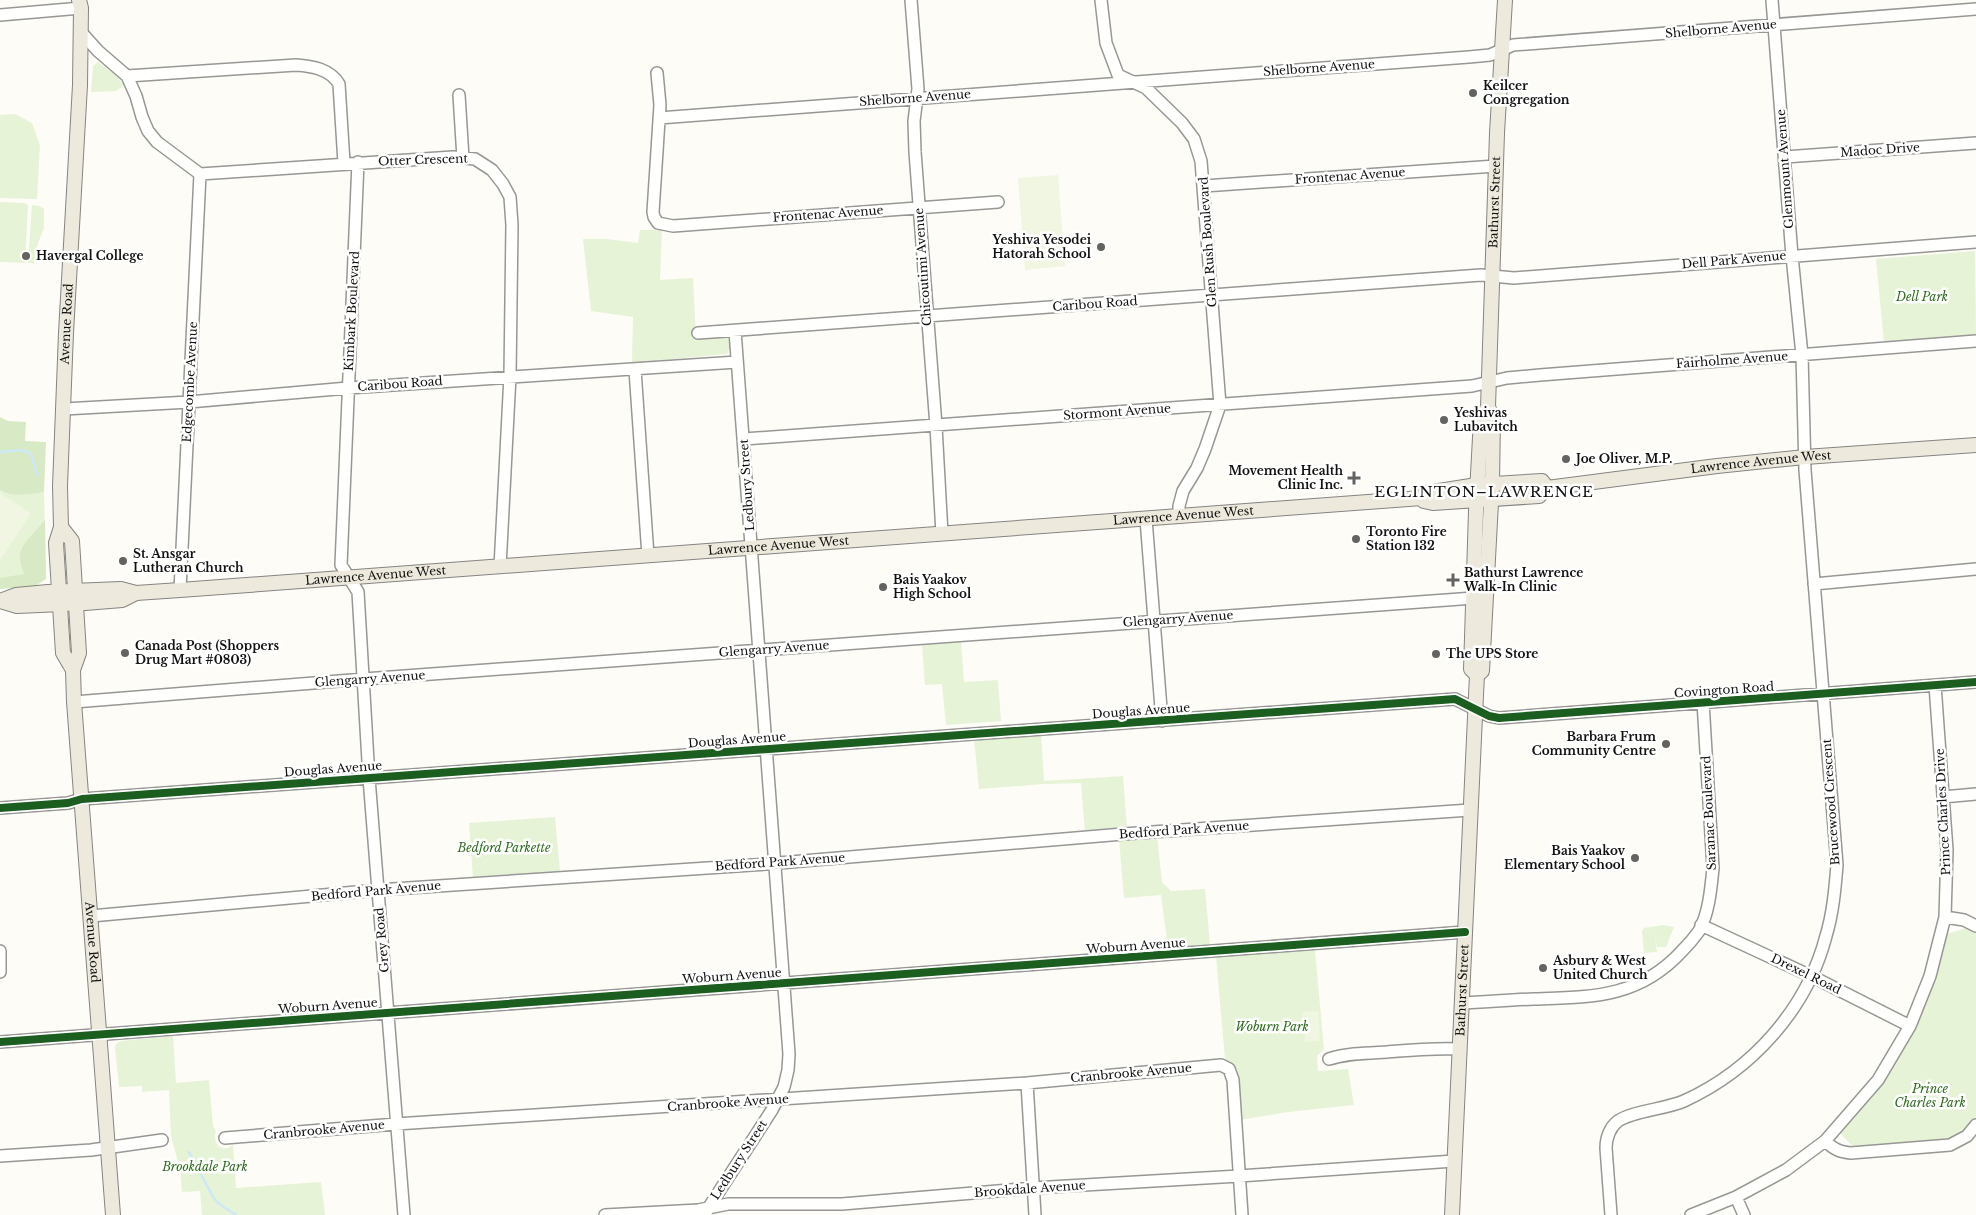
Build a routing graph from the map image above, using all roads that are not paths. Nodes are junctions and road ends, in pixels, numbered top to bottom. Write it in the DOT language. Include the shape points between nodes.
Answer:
graph roads {
  1 [pos="912,0"];
  2 [pos="1101,0"];
  3 [pos="1505,0"];
  4 [pos="1772,0"];
  5 [pos="80,4"];
  6 [pos="1976,9"];
  7 [pos="0,15"];
  8 [pos="1774,25"];
  9 [pos="80,31"];
  10 [pos="1502,50"];
  11 [pos="657,73"];
  12 [pos="127,76"];
  13 [pos="1132,82"];
  14 [pos="459,94"];
  15 [pos="917,98"];
  16 [pos="659,118"];
  17 [pos="1976,143"];
  18 [pos="463,158"];
  19 [pos="1785,158"];
  20 [pos="358,162"];
  21 [pos="344,163"];
  22 [pos="1496,166"];
  23 [pos="200,174"];
  24 [pos="1204,186"];
  25 [pos="998,202"];
  26 [pos="919,208"];
  27 [pos="1976,242"];
  28 [pos="1792,256"];
  29 [pos="1492,276"];
  30 [pos="1212,296"];
  31 [pos="927,317"];
  32 [pos="735,331"];
  33 [pos="698,333"];
  34 [pos="1976,340"];
  35 [pos="1802,355"];
  36 [pos="737,362"];
  37 [pos="635,370"];
  38 [pos="510,376"];
  39 [pos="1488,382"];
  40 [pos="348,388"];
  41 [pos="189,402"];
  42 [pos="1220,404"];
  43 [pos="1488,407"];
  44 [pos="64,409"];
  45 [pos="936,426"];
  46 [pos="744,439"];
  47 [pos="1976,445"];
  48 [pos="1805,457"];
  49 [pos="1492,484"];
  50 [pos="1477,485"];
  51 [pos="1547,488"];
  52 [pos="1422,498"];
  53 [pos="1484,500"];
  54 [pos="1180,516"];
  55 [pos="1146,519"];
  56 [pos="62,527"];
  57 [pos="942,534"];
  58 [pos="752,548"];
  59 [pos="648,556"];
  60 [pos="500,567"];
  61 [pos="1976,569"];
  62 [pos="349,578"];
  63 [pos="1814,584"];
  64 [pos="180,590"];
  65 [pos="60,598"];
  66 [pos="75,598"];
  67 [pos="1474,598"];
  68 [pos="0,601"];
  69 [pos="1153,620"];
  70 [pos="760,650"];
  71 [pos="73,670"];
  72 [pos="1477,675"];
  73 [pos="364,679"];
  74 [pos="1976,682"];
  75 [pos="1935,685"];
  76 [pos="1824,694"];
  77 [pos="74,702"];
  78 [pos="1703,702"];
  79 [pos="1475,708"];
  80 [pos="1162,721"];
  81 [pos="766,750"];
  82 [pos="369,778"];
  83 [pos="1976,794"];
  84 [pos="1943,797"];
  85 [pos="82,799"];
  86 [pos="6,808"];
  87 [pos="1470,810"];
  88 [pos="776,863"];
  89 [pos="378,890"];
  90 [pos="91,916"];
  91 [pos="1945,917"];
  92 [pos="1701,925"];
  93 [pos="1976,926"];
  94 [pos="1465,932"];
  95 [pos="0,951"];
  96 [pos="0,972"];
  97 [pos="1811,976"];
  98 [pos="784,983"];
  99 [pos="1461,1003"];
  100 [pos="388,1013"];
  101 [pos="1910,1026"];
  102 [pos="100,1034"];
  103 [pos="0,1042"];
  104 [pos="1458,1049"];
  105 [pos="1329,1059"];
  106 [pos="1027,1083"];
  107 [pos="777,1100"];
  108 [pos="396,1124"];
  109 [pos="1976,1125"];
  110 [pos="225,1138"];
  111 [pos="162,1140"];
  112 [pos="1826,1141"];
  113 [pos="109,1148"];
  114 [pos="0,1156"];
  115 [pos="1454,1161"];
  116 [pos="1239,1176"];
  117 [pos="1033,1188"];
  118 [pos="1736,1197"];
  119 [pos="707,1211"];
  120 [pos="113,1215"];
  121 [pos="404,1215"];
  122 [pos="605,1215"];
  123 [pos="1035,1215"];
  124 [pos="1242,1215"];
  125 [pos="1452,1215"];
  126 [pos="1611,1215"];
  127 [pos="1691,1215"];
  128 [pos="1744,1215"];
  1 -- 15 [label="street, Chicoutimi Avenue"];
  2 -- 13 [label="street, Glen Rush Boulevard" via="1108,51 1118,75"];
  3 -- 10 [label="main road, Bathurst Street"];
  4 -- 8 [label="street, Glenmount Avenue"];
  5 -- 7 [label="street"];
  5 -- 9 [label="main road, Avenue Road"];
  6 -- 8 [label="street, Shelborne Avenue"];
  8 -- 10 [label="street, Shelborne Avenue" via="1513,45"];
  8 -- 19 [label="street, Glenmount Avenue"];
  9 -- 12 [label="street"];
  9 -- 44 [label="main road, Avenue Road"];
  10 -- 13 [label="street, Shelborne Avenue" via="1469,57"];
  10 -- 22 [label="main road, Bathurst Street"];
  11 -- 16 [label="street"];
  12 -- 21 [label="street" via="296,65 319,68 336,78 339,84"];
  12 -- 23 [label="street" via="148,131 157,142"];
  13 -- 15 [label="street, Shelborne Avenue"];
  13 -- 24 [label="street, Glen Rush Boulevard" via="1146,88 1190,132 1200,154"];
  14 -- 18 [label="street"];
  15 -- 16 [label="street, Shelborne Avenue"];
  15 -- 26 [label="street, Chicoutimi Avenue" via="914,139"];
  16 -- 26 [label="street, Frontenac Avenue" via="653,212 658,223 673,226"];
  17 -- 19 [label="street, Madoc Drive"];
  18 -- 20 [label="street, Otter Crescent"];
  18 -- 38 [label="street, Otter Crescent" via="475,159 492,170 510,197"];
  19 -- 28 [label="street, Glenmount Avenue"];
  20 -- 21 [label="street, Otter Crescent"];
  20 -- 40 [label="street, Kimbark Boulevard"];
  21 -- 23 [label="street, Otter Crescent"];
  22 -- 24 [label="street, Frontenac Avenue"];
  22 -- 29 [label="main road, Bathurst Street"];
  23 -- 41 [label="street, Edgecombe Avenue"];
  24 -- 30 [label="street, Glen Rush Boulevard"];
  25 -- 26 [label="street, Frontenac Avenue"];
  26 -- 31 [label="street, Chicoutimi Avenue"];
  27 -- 28 [label="street, Dell Park Avenue"];
  28 -- 29 [label="street, Dell Park Avenue" via="1514,278"];
  28 -- 35 [label="street, Glenmount Avenue"];
  29 -- 30 [label="street, Caribou Road"];
  29 -- 39 [label="main road, Bathurst Street"];
  30 -- 31 [label="street, Caribou Road"];
  30 -- 42 [label="street, Glen Rush Boulevard"];
  31 -- 32 [label="street, Caribou Road"];
  31 -- 45 [label="street, Chicoutimi Avenue"];
  32 -- 33 [label="street, Caribou Road"];
  32 -- 36 [label="street, Ledbury Street"];
  34 -- 35 [label="street, Fairholme Avenue"];
  35 -- 39 [label="street, Fairholme Avenue" via="1540,374"];
  35 -- 48 [label="street, Glenmount Avenue"];
  36 -- 37 [label="street, Caribou Road"];
  36 -- 46 [label="street, Ledbury Street"];
  37 -- 38 [label="street, Caribou Road"];
  37 -- 59 [label="street"];
  38 -- 40 [label="street, Caribou Road"];
  38 -- 60 [label="street, Otter Crescent"];
  39 -- 42 [label="street, Stormont Avenue" via="1466,387"];
  39 -- 43 [label="main road, Bathurst Street"];
  40 -- 41 [label="street, Caribou Road"];
  40 -- 62 [label="street, Kimbark Boulevard" via="341,565"];
  41 -- 44 [label="street, Caribou Road"];
  41 -- 64 [label="street, Edgecombe Avenue"];
  42 -- 45 [label="street, Stormont Avenue"];
  42 -- 54 [label="street, Glen Rush Boulevard" via="1197,468 1183,490"];
  43 -- 49 [label="main road, Bathurst Street" via="1493,418"];
  43 -- 50 [label="main road, Bathurst Street" via="1481,419"];
  44 -- 56 [label="main road, Avenue Road" via="60,486"];
  45 -- 46 [label="street, Stormont Avenue"];
  45 -- 57 [label="street, Chicoutimi Avenue"];
  46 -- 58 [label="street, Ledbury Street"];
  47 -- 48 [label="main road, Lawrence Avenue West"];
  48 -- 51 [label="main road, Lawrence Avenue West"];
  48 -- 63 [label="street, Brucewood Crescent"];
  49 -- 50 [label="main road, Lawrence Avenue West"];
  49 -- 51 [label="main road, Lawrence Avenue West" via="1542,481"];
  49 -- 53 [label="main road, Bathurst Street"];
  50 -- 52 [label="main road, Lawrence Avenue West" via="1426,493"];
  50 -- 53 [label="main road, Bathurst Street"];
  51 -- 53 [label="main road, Lawrence Avenue West" via="1539,496"];
  52 -- 53 [label="main road, Lawrence Avenue West" via="1429,503"];
  52 -- 54 [label="main road, Lawrence Avenue West"];
  53 -- 67 [label="main road, Bathurst Street"];
  53 -- 72 [label="main road, Bathurst Street" via="1482,671"];
  54 -- 55 [label="main road, Lawrence Avenue West"];
  55 -- 57 [label="main road, Lawrence Avenue West"];
  55 -- 69 [label="street"];
  56 -- 65 [label="main road, Avenue Road" via="56,543"];
  56 -- 66 [label="main road, Avenue Road" via="72,541"];
  57 -- 58 [label="main road, Lawrence Avenue West"];
  58 -- 59 [label="main road, Lawrence Avenue West"];
  58 -- 70 [label="street, Ledbury Street"];
  59 -- 60 [label="main road, Lawrence Avenue West"];
  60 -- 62 [label="main road, Lawrence Avenue West"];
  61 -- 63 [label="street"];
  62 -- 64 [label="main road, Lawrence Avenue West"];
  62 -- 73 [label="street, Grey Road" via="358,592"];
  63 -- 76 [label="street, Brucewood Crescent"];
  64 -- 66 [label="main road, Lawrence Avenue West" via="136,592 121,589"];
  65 -- 66 [label="main road, Lawrence Avenue West"];
  65 -- 68 [label="main road, Lawrence Avenue West" via="16,594"];
  65 -- 71 [label="main road, Avenue Road" via="63,653"];
  66 -- 71 [label="main road, Avenue Road" via="79,653"];
  67 -- 69 [label="street, Glengarry Avenue"];
  67 -- 72 [label="main road, Bathurst Street" via="1471,669"];
  69 -- 70 [label="street, Glengarry Avenue"];
  69 -- 80 [label="street"];
  70 -- 73 [label="street, Glengarry Avenue"];
  70 -- 81 [label="street, Ledbury Street"];
  71 -- 77 [label="main road, Avenue Road"];
  72 -- 79 [label="main road, Bathurst Street"];
  73 -- 77 [label="street, Glengarry Avenue"];
  73 -- 82 [label="street, Grey Road"];
  74 -- 75 [label="street, Covington Road"];
  75 -- 76 [label="street, Covington Road"];
  75 -- 84 [label="street, Prince Charles Drive"];
  76 -- 78 [label="street, Covington Road"];
  76 -- 97 [label="street, Brucewood Crescent" via="1837,865 1828,930"];
  77 -- 85 [label="main road, Avenue Road"];
  78 -- 79 [label="street, Covington Road" via="1500,718"];
  78 -- 92 [label="street, Saranac Boulevard" via="1714,868"];
  79 -- 80 [label="street, Douglas Avenue" via="1455,700"];
  79 -- 87 [label="main road, Bathurst Street"];
  80 -- 81 [label="street, Douglas Avenue"];
  81 -- 82 [label="street, Douglas Avenue"];
  81 -- 88 [label="street, Ledbury Street"];
  82 -- 85 [label="street, Douglas Avenue"];
  82 -- 89 [label="street, Grey Road"];
  83 -- 84 [label="street"];
  84 -- 91 [label="street, Prince Charles Drive" via="1947,850"];
  85 -- 86 [label="street, Douglas Avenue"];
  85 -- 90 [label="main road, Avenue Road"];
  87 -- 88 [label="street, Bedford Park Avenue" via="1122,834"];
  87 -- 94 [label="main road, Bathurst Street"];
  88 -- 89 [label="street, Bedford Park Avenue"];
  88 -- 98 [label="street, Ledbury Street"];
  89 -- 90 [label="street, Bedford Park Avenue"];
  89 -- 100 [label="street, Grey Road"];
  90 -- 102 [label="main road, Avenue Road"];
  91 -- 93 [label="street"];
  91 -- 101 [label="street, Prince Charles Drive" via="1930,976"];
  92 -- 97 [label="street, Drexel Road"];
  92 -- 99 [label="street, Saranac Boulevard" via="1684,949 1658,973 1618,992 1583,997"];
  94 -- 98 [label="street, Woburn Avenue"];
  94 -- 99 [label="main road, Bathurst Street"];
  95 -- 96 [label="street"];
  97 -- 101 [label="street, Drexel Road"];
  97 -- 126 [label="street, Brucewood Crescent" via="1801,997 1774,1034 1728,1075 1682,1101 1626,1118 1614,1126 1606,1141"];
  98 -- 100 [label="street, Woburn Avenue"];
  98 -- 107 [label="street, Ledbury Street" via="789,1054 787,1078"];
  99 -- 104 [label="main road, Bathurst Street"];
  100 -- 102 [label="street, Woburn Avenue"];
  100 -- 108 [label="street, Grey Road"];
  101 -- 112 [label="street, Prince Charles Drive" via="1878,1080"];
  102 -- 103 [label="street, Woburn Avenue"];
  102 -- 113 [label="main road, Avenue Road"];
  104 -- 105 [label="street"];
  104 -- 115 [label="main road, Bathurst Street"];
  106 -- 107 [label="street, Cranbrooke Avenue"];
  106 -- 116 [label="street, Cranbrooke Avenue" via="1217,1065 1229,1069 1233,1080"];
  106 -- 117 [label="street"];
  107 -- 108 [label="street, Cranbrooke Avenue"];
  107 -- 119 [label="street, Ledbury Street"];
  108 -- 110 [label="street, Cranbrooke Avenue"];
  108 -- 121 [label="street, Grey Road"];
  109 -- 112 [label="street" via="1967,1136 1950,1144 1851,1153 1840,1152"];
  111 -- 113 [label="street"];
  112 -- 118 [label="street, Prince Charles Drive" via="1786,1170"];
  113 -- 114 [label="street"];
  113 -- 120 [label="main road, Avenue Road"];
  115 -- 116 [label="street, Brookdale Avenue"];
  115 -- 125 [label="main road, Bathurst Street"];
  116 -- 117 [label="street, Brookdale Avenue"];
  116 -- 124 [label="street"];
  117 -- 119 [label="street, Brookdale Avenue" via="842,1204 728,1204"];
  117 -- 123 [label="street"];
  118 -- 127 [label="street, Prince Charles Drive"];
  118 -- 128 [label="street"];
  119 -- 122 [label="street, Brookdale Avenue"];
}
